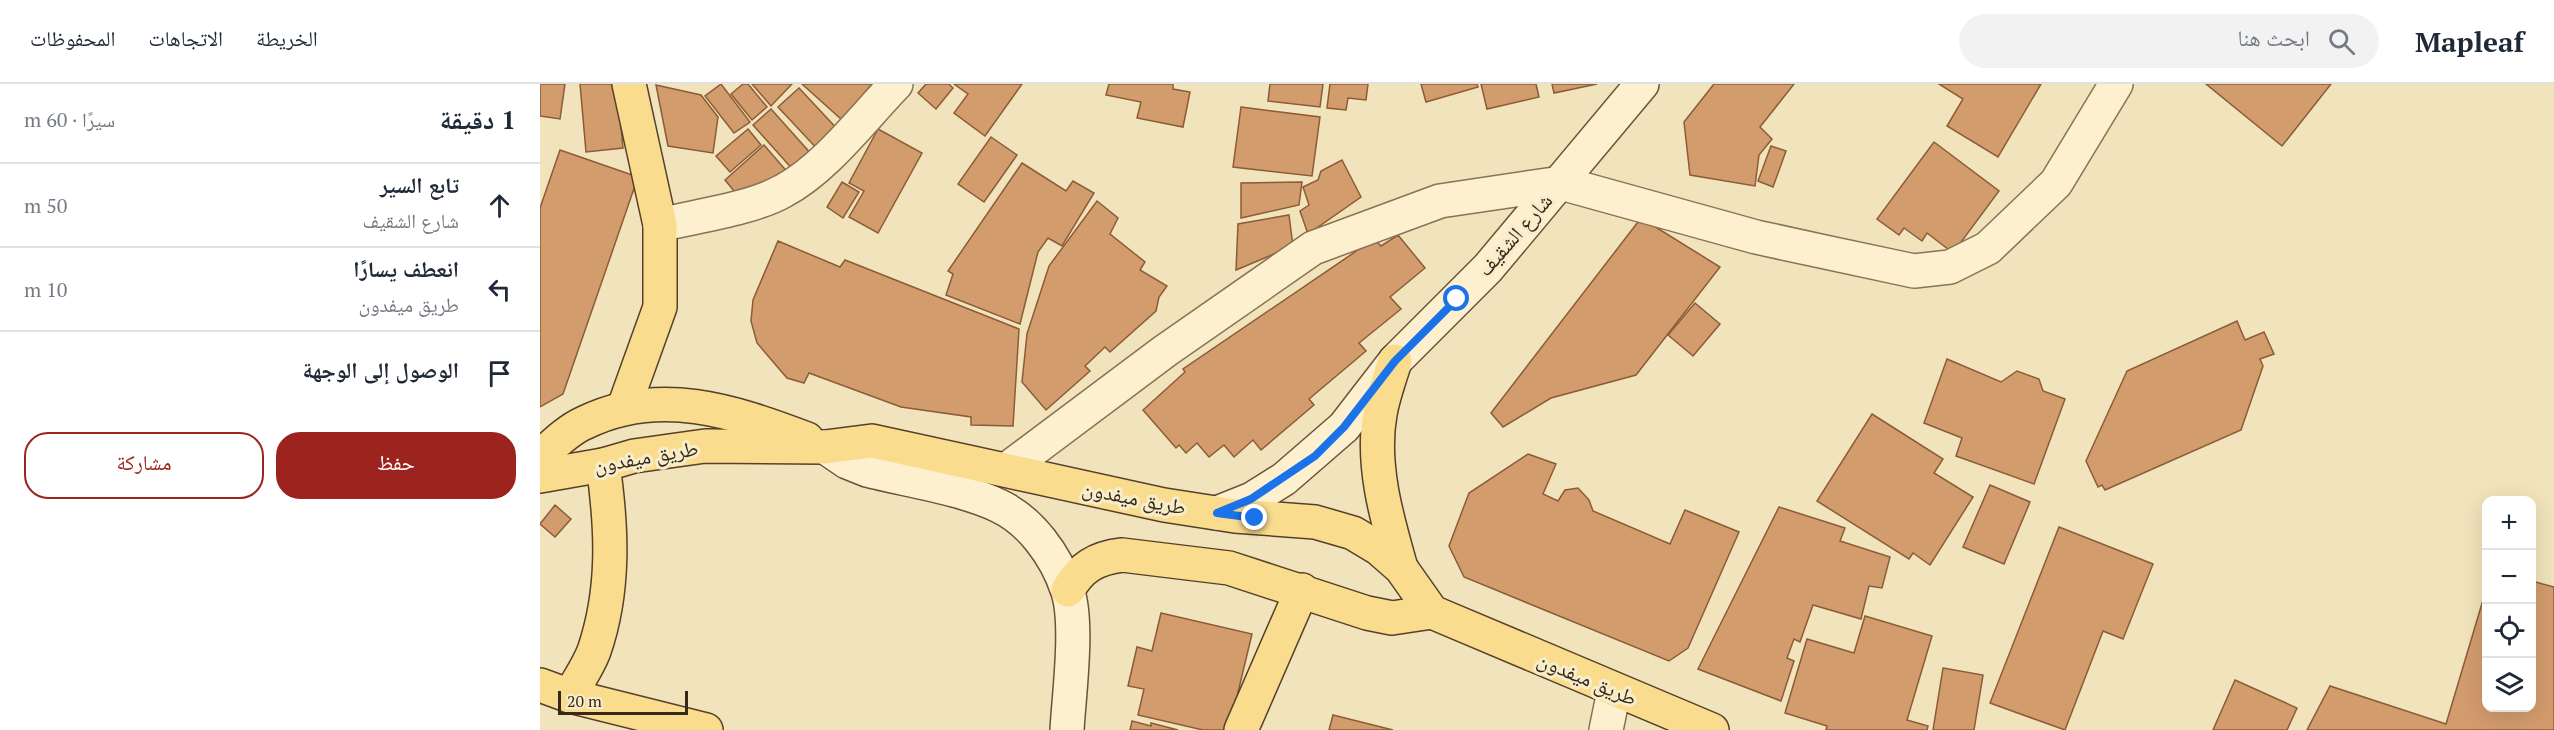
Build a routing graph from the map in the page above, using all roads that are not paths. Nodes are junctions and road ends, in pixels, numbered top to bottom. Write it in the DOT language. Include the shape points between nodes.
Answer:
graph roads {
  1 [pos="629,84"];
  2 [pos="896,84"];
  3 [pos="1642,84"];
  4 [pos="2116,84"];
  5 [pos="1561,183"];
  6 [pos="660,225"];
  7 [pos="1395,361"];
  8 [pos="624,407"];
  9 [pos="825,447"];
  10 [pos="540,457"];
  11 [pos="603,465"];
  12 [pos="1006,470"];
  13 [pos="540,477"];
  14 [pos="1217,513"];
  15 [pos="1401,568"];
  16 [pos="1068,590"];
  17 [pos="1302,590"];
  18 [pos="1432,612"];
  19 [pos="555,690"];
  20 [pos="1614,691"];
  21 [pos="706,730"];
  22 [pos="1067,730"];
  23 [pos="1241,730"];
  24 [pos="1606,730"];
  25 [pos="1712,730"];
  1 -- 6 [label="main road"];
  2 -- 6 [label="street" via="828,155 789,188 755,201"];
  3 -- 5 [label="street, شارع الشقيف"];
  4 -- 5 [label="street" via="2056,183 1988,248 1950,267 1914,271 1825,252"];
  5 -- 7 [label="street, شارع الشقيف" via="1488,268"];
  5 -- 12 [label="street" via="1440,201 1313,248 1165,351"];
  6 -- 8 [label="main road" via="660,307"];
  7 -- 14 [label="street, شارع الشقيف" via="1344,427 1315,456 1251,499"];
  7 -- 15 [label="main road" via="1379,414 1378,464"];
  8 -- 9 [label="main road, طريق ميفدون" via="672,402 728,413"];
  8 -- 10 [label="main road, طريق ميفدون" via="582,423"];
  9 -- 11 [label="main road, طريق ميفدون" via="705,446 634,456"];
  9 -- 12 [label="main road, طريق ميفدون" via="872,441"];
  9 -- 16 [label="street" via="867,470 999,506 1033,531"];
  11 -- 13 [label="main road, طريق ميفدون"];
  11 -- 19 [label="main road" via="612,554 606,604 593,653"];
  12 -- 14 [label="main road, طريق ميفدون" via="1164,506"];
  14 -- 15 [label="main road, طريق ميفدون" via="1315,522 1353,533"];
  15 -- 18 [label="main road, طريق ميفدون"];
  16 -- 17 [label="main road" via="1084,568 1122,555 1229,568"];
  16 -- 22 [label="street" via="1071,624"];
  17 -- 18 [label="main road" via="1392,618"];
  17 -- 23 [label="main road"];
  18 -- 20 [label="main road, طريق ميفدون"];
  19 -- 21 [label="main road"];
  20 -- 24 [label="street"];
  20 -- 25 [label="main road, طريق ميفدون"];
}
